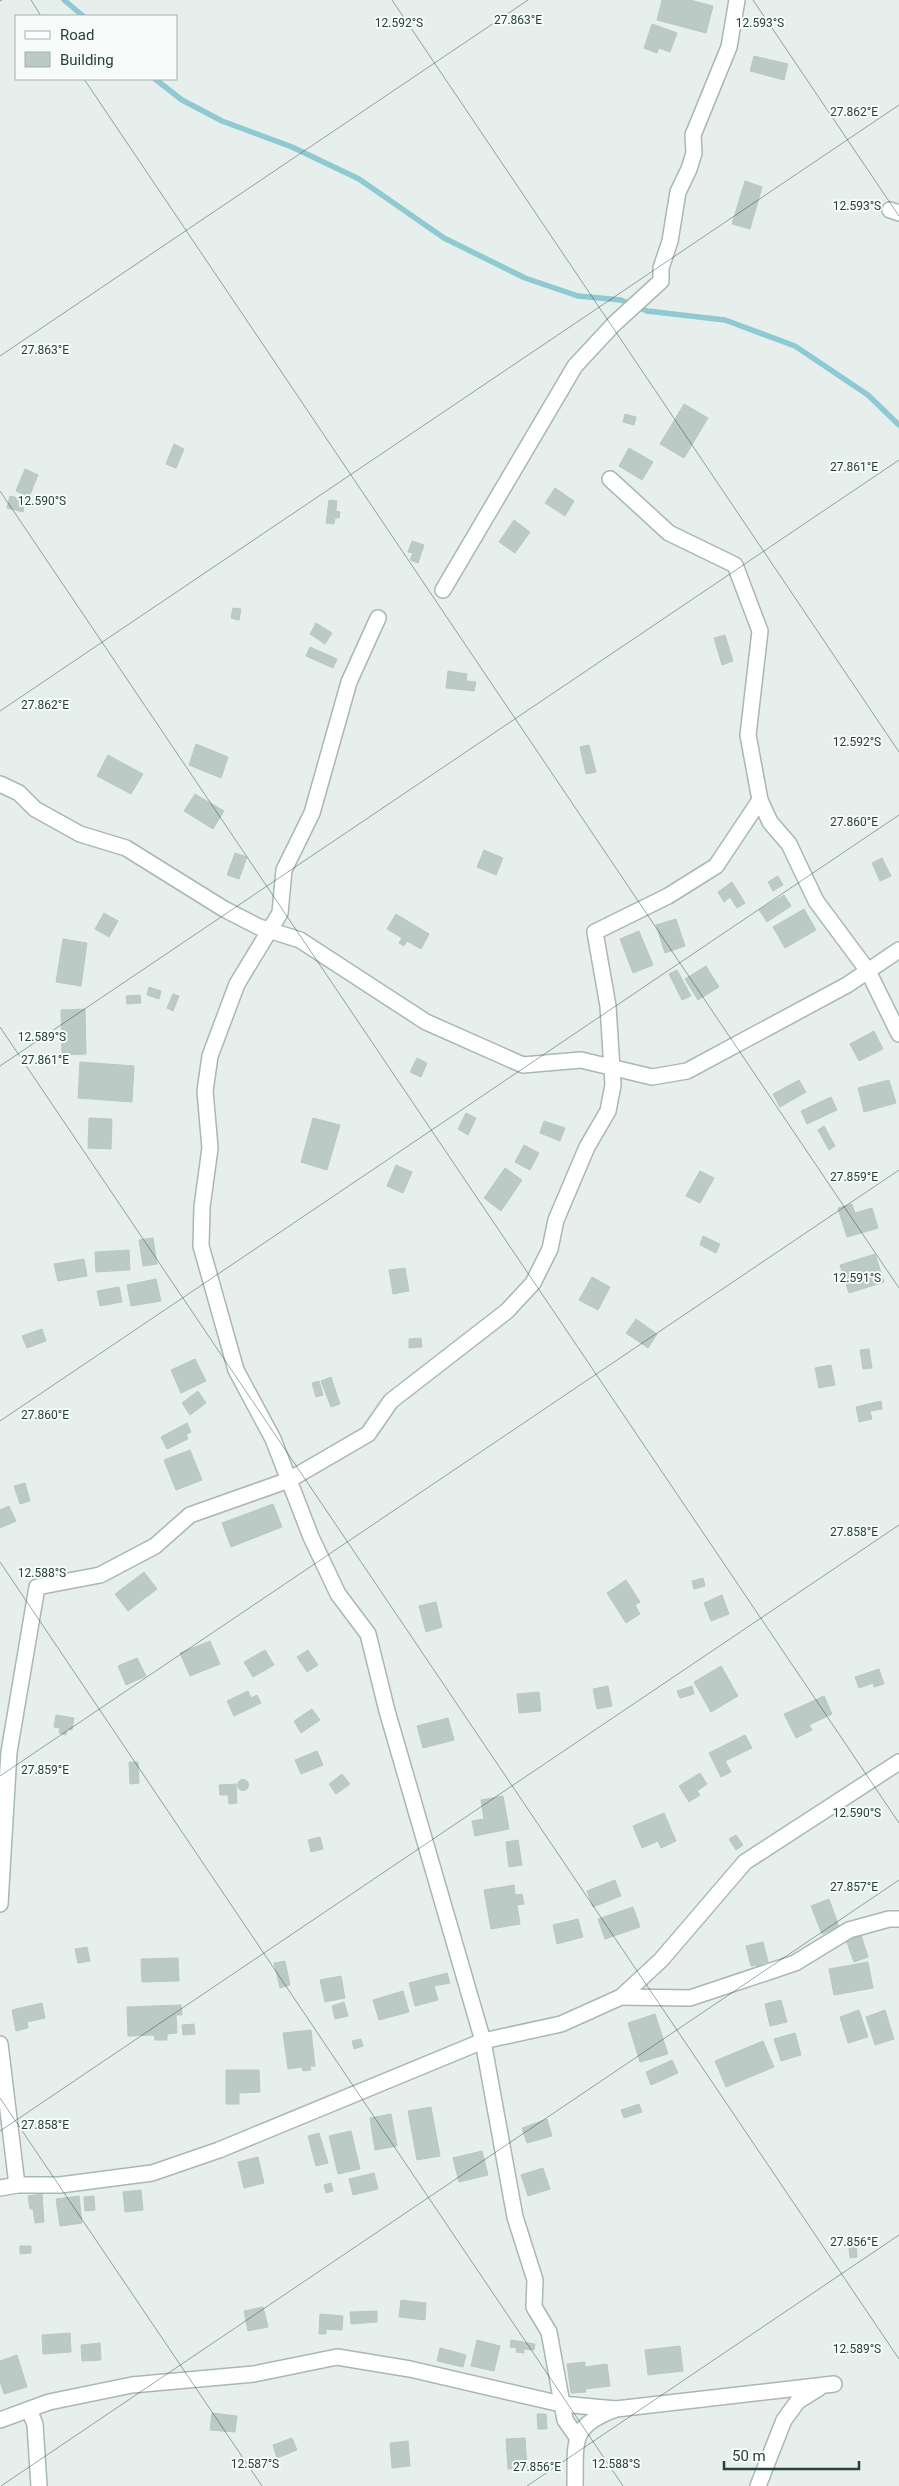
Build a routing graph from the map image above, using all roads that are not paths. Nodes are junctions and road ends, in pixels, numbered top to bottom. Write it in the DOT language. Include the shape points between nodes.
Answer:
graph roads {
  1 [pos="737,0"];
  2 [pos="610,479"];
  3 [pos="443,590"];
  4 [pos="378,618"];
  5 [pos="0,784"];
  6 [pos="760,800"];
  7 [pos="270,930"];
  8 [pos="899,950"];
  9 [pos="868,971"];
  10 [pos="899,1034"];
  11 [pos="612,1068"];
  12 [pos="289,1480"];
  13 [pos="899,1762"];
  14 [pos="0,1904"];
  15 [pos="899,1919"];
  16 [pos="621,1997"];
  17 [pos="483,2041"];
  18 [pos="0,2044"];
  19 [pos="17,2185"];
  20 [pos="0,2188"];
  21 [pos="562,2404"];
  22 [pos="616,2409"];
  23 [pos="29,2410"];
  24 [pos="0,2420"];
  25 [pos="577,2437"];
  26 [pos="39,2486"];
  27 [pos="575,2486"];
  28 [pos="758,2486"];
  1 -- 3 [label="street" via="729,47 692,135 694,153 678,192 661,281 575,366"];
  2 -- 6 [label="street" via="669,533 735,565 760,631 748,735"];
  4 -- 7 [label="street" via="349,682 312,813 284,870 280,913"];
  5 -- 7 [label="street" via="19,793 35,809 80,834 126,848 224,908"];
  6 -- 9 [label="street" via="770,822 788,844 816,900"];
  6 -- 11 [label="street" via="716,866 668,896 596,932 608,1006"];
  7 -- 11 [label="street" via="300,940 426,1022 523,1065 581,1060"];
  7 -- 12 [label="street" via="237,984 210,1056 205,1091 210,1148 202,1207 201,1246 236,1370 273,1439"];
  8 -- 9 [label="street"];
  9 -- 10 [label="street"];
  9 -- 11 [label="street" via="687,1071 652,1076"];
  11 -- 12 [label="street" via="613,1085 608,1111 587,1147 556,1220 550,1249 533,1282 507,1312 391,1401 368,1434"];
  12 -- 14 [label="street" via="190,1515 155,1546 100,1575 38,1587 9,1752"];
  12 -- 17 [label="street" via="338,1594 368,1634 387,1711"];
  13 -- 16 [label="street" via="745,1862 661,1960"];
  15 -- 16 [label="street" via="849,1930 795,1963 690,1998"];
  16 -- 17 [label="street" via="561,2024"];
  17 -- 19 [label="street" via="219,2150 152,2173 60,2185"];
  17 -- 21 [label="street" via="515,2217 535,2280 534,2307 549,2332"];
  18 -- 19 [label="street"];
  19 -- 20 [label="street"];
  21 -- 22 [label="street"];
  21 -- 23 [label="street" via="410,2369 337,2357 254,2374 132,2385 49,2402"];
  21 -- 25 [label="street" via="565,2420"];
  22 -- 25 [label="street" via="586,2424"];
  22 -- 28 [label="street" via="829,2384 798,2401 784,2420"];
  23 -- 24 [label="street"];
  23 -- 26 [label="street" via="35,2424"];
  25 -- 27 [label="street"];
}
